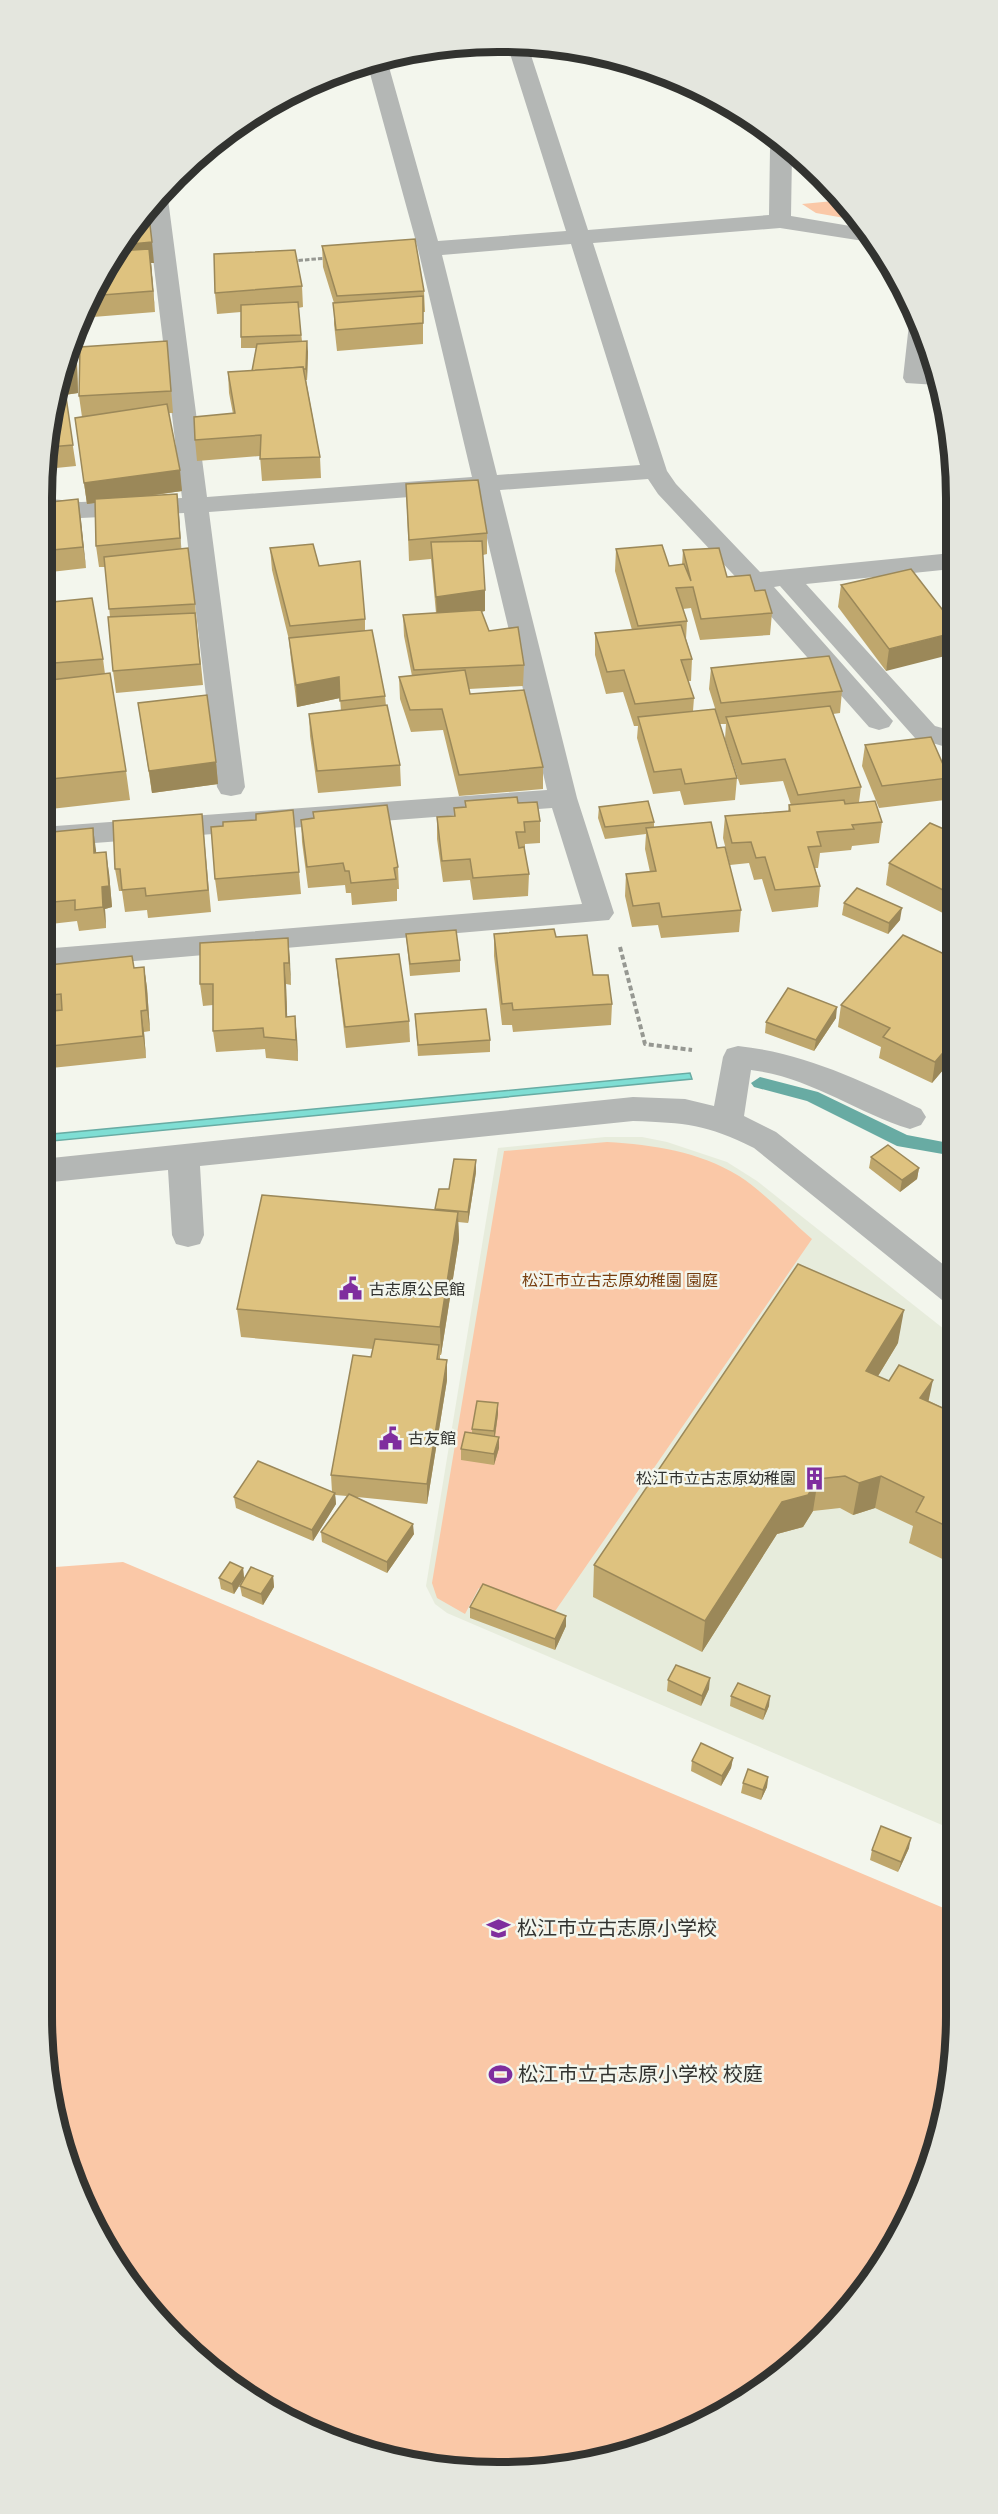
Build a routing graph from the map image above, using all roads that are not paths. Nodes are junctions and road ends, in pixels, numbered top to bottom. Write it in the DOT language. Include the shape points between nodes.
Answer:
graph roads {
  1 [pos="521,53"];
  2 [pos="370,72"];
  3 [pos="781,153"];
  4 [pos="158,211"];
  5 [pos="780,221"];
  6 [pos="579,235"];
  7 [pos="858,235"];
  8 [pos="429,249"];
  9 [pos="919,346"];
  10 [pos="929,378"];
  11 [pos="655,471"];
  12 [pos="488,485"];
  13 [pos="195,505"];
  14 [pos="52,507"];
  15 [pos="946,562"];
  16 [pos="786,578"];
  17 [pos="754,581"];
  18 [pos="879,721"];
  19 [pos="946,738"];
  20 [pos="231,787"];
  21 [pos="563,798"];
  22 [pos="52,836"];
  23 [pos="52,958"];
  24 [pos="910,1117"];
  25 [pos="727,1121"];
  26 [pos="183,1157"];
  27 [pos="52,1170"];
  28 [pos="188,1235"];
  29 [pos="946,1285"];
  1 -- 6 [label="street"];
  2 -- 8 [label="street"];
  3 -- 5 [label="street"];
  4 -- 13 [label="street"];
  5 -- 6 [label="street"];
  5 -- 7 [label="street"];
  6 -- 8 [label="street"];
  6 -- 11 [label="street"];
  8 -- 12 [label="street"];
  9 -- 10 [label="street" via="915,378"];
  11 -- 12 [label="street"];
  11 -- 17 [label="street" via="667,489"];
  12 -- 13 [label="street"];
  12 -- 21 [label="street"];
  13 -- 14 [label="street" via="81,510"];
  13 -- 20 [label="street"];
  15 -- 16 [label="street"];
  16 -- 17 [label="street"];
  16 -- 19 [label="street" via="925,732"];
  17 -- 18 [label="street"];
  21 -- 22 [label="street"];
  21 -- 23 [label="street" via="599,913"];
  24 -- 25 [label="street" via="808,1070 738,1057"];
  25 -- 26 [label="street" via="685,1111 633,1109"];
  25 -- 29 [label="street" via="765,1140"];
  26 -- 27 [label="street"];
  26 -- 28 [label="street"];
}
